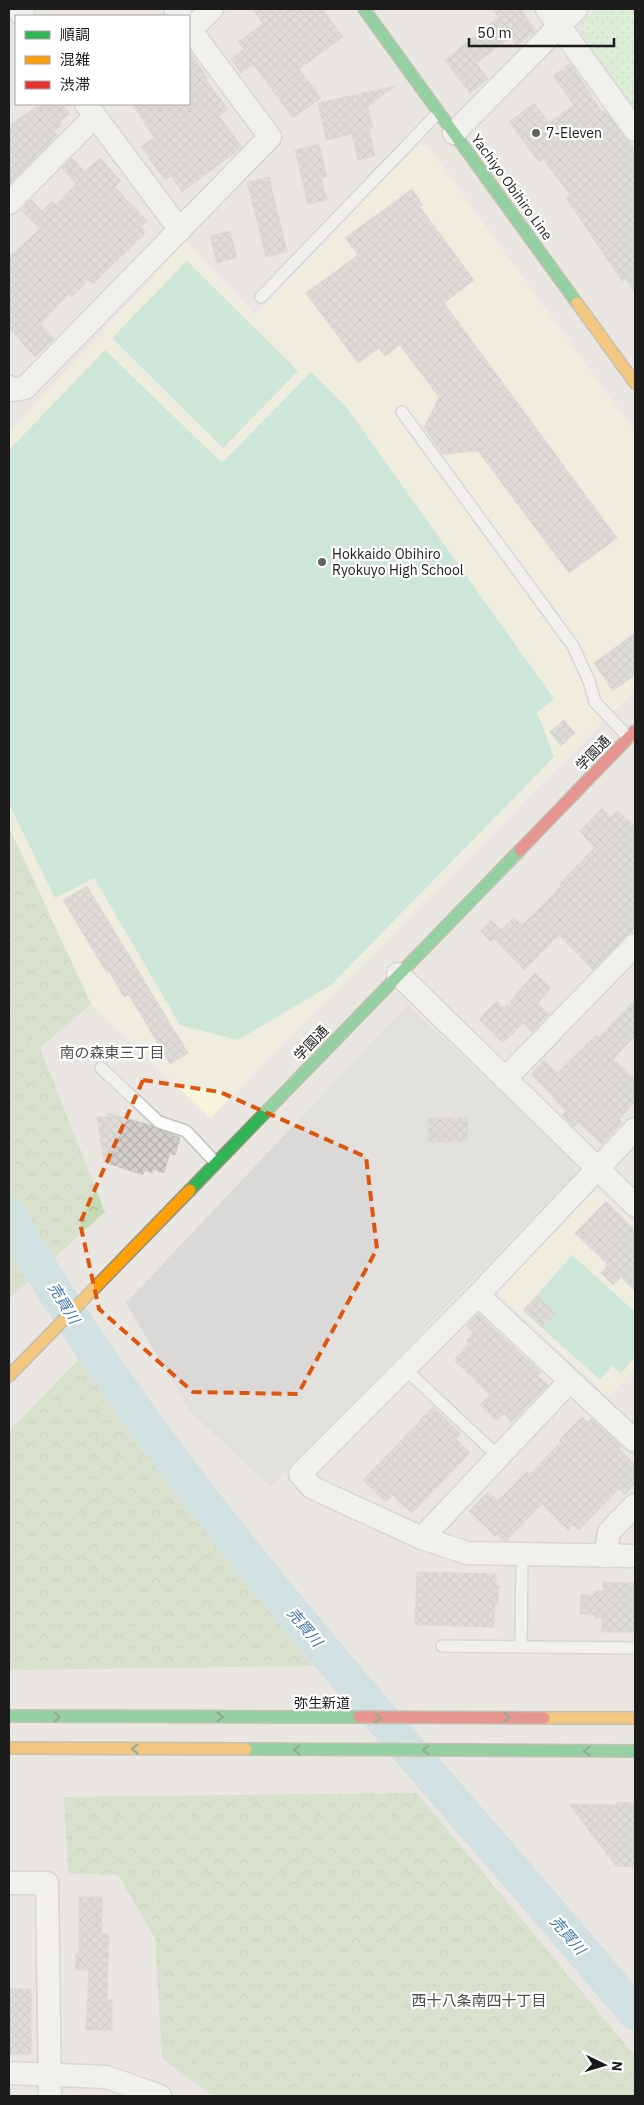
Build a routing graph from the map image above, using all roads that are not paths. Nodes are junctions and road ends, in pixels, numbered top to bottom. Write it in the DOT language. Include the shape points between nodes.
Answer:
graph roads {
  1 [pos="212,9"];
  2 [pos="364,9"];
  3 [pos="576,9"];
  4 [pos="553,17"];
  5 [pos="190,23"];
  6 [pos="190,30"];
  7 [pos="91,110"];
  8 [pos="439,112"];
  9 [pos="635,130"];
  10 [pos="454,133"];
  11 [pos="9,203"];
  12 [pos="180,230"];
  13 [pos="261,297"];
  14 [pos="635,383"];
  15 [pos="9,387"];
  16 [pos="402,412"];
  17 [pos="632,735"];
  18 [pos="635,945"];
  19 [pos="398,974"];
  20 [pos="101,1068"];
  21 [pos="505,1079"];
  22 [pos="635,1129"];
  23 [pos="216,1162"];
  24 [pos="597,1167"];
  25 [pos="635,1205"];
  26 [pos="478,1295"];
  27 [pos="405,1369"];
  28 [pos="9,1376"];
  29 [pos="570,1381"];
  30 [pos="635,1441"];
  31 [pos="499,1457"];
  32 [pos="635,1505"];
  33 [pos="422,1538"];
  34 [pos="522,1554"];
  35 [pos="605,1556"];
  36 [pos="635,1556"];
  37 [pos="442,1646"];
  38 [pos="521,1647"];
  39 [pos="635,1648"];
  40 [pos="9,1716"];
  41 [pos="635,1718"];
  42 [pos="9,1748"];
  43 [pos="635,1751"];
  44 [pos="9,1883"];
  45 [pos="9,2073"];
  46 [pos="50,2073"];
  47 [pos="50,2096"];
  48 [pos="160,2096"];
  1 -- 5 [label="street"];
  2 -- 8 [label="street, Yachiyo Obihiro Line"];
  3 -- 4 [label="street"];
  4 -- 9 [label="street"];
  4 -- 10 [label="street"];
  6 -- 12 [label="street" via="270,137"];
  7 -- 11 [label="street"];
  7 -- 12 [label="street"];
  8 -- 10 [label="street, Yachiyo Obihiro Line"];
  8 -- 13 [label="lane"];
  10 -- 14 [label="street, Yachiyo Obihiro Line"];
  12 -- 15 [label="street" via="24,388 10,390"];
  16 -- 17 [label="lane" via="573,646 595,702"];
  17 -- 19 [label="street, 学園通"];
  18 -- 21 [label="street"];
  19 -- 21 [label="street"];
  19 -- 23 [label="street, 学園通"];
  20 -- 23 [label="lane" via="159,1122 186,1131"];
  21 -- 24 [label="street"];
  22 -- 24 [label="street"];
  23 -- 28 [label="street, 学園通"];
  24 -- 25 [label="street"];
  24 -- 26 [label="street"];
  26 -- 27 [label="street"];
  26 -- 29 [label="street"];
  27 -- 31 [label="lane"];
  27 -- 33 [label="street" via="300,1474 313,1488"];
  29 -- 30 [label="street"];
  29 -- 31 [label="street"];
  31 -- 33 [label="street"];
  32 -- 35 [label="street" via="609,1532"];
  33 -- 34 [label="street" via="467,1553"];
  34 -- 35 [label="street"];
  34 -- 38 [label="lane"];
  35 -- 36 [label="street"];
  37 -- 38 [label="lane"];
  38 -- 39 [label="lane"];
  40 -- 41 [label="street, 弥生新道, one-way"];
  43 -- 42 [label="street, one-way"];
  44 -- 46 [label="street" via="47,1883"];
  45 -- 46 [label="street"];
  46 -- 47 [label="street"];
  46 -- 48 [label="street" via="106,2077"];
}
